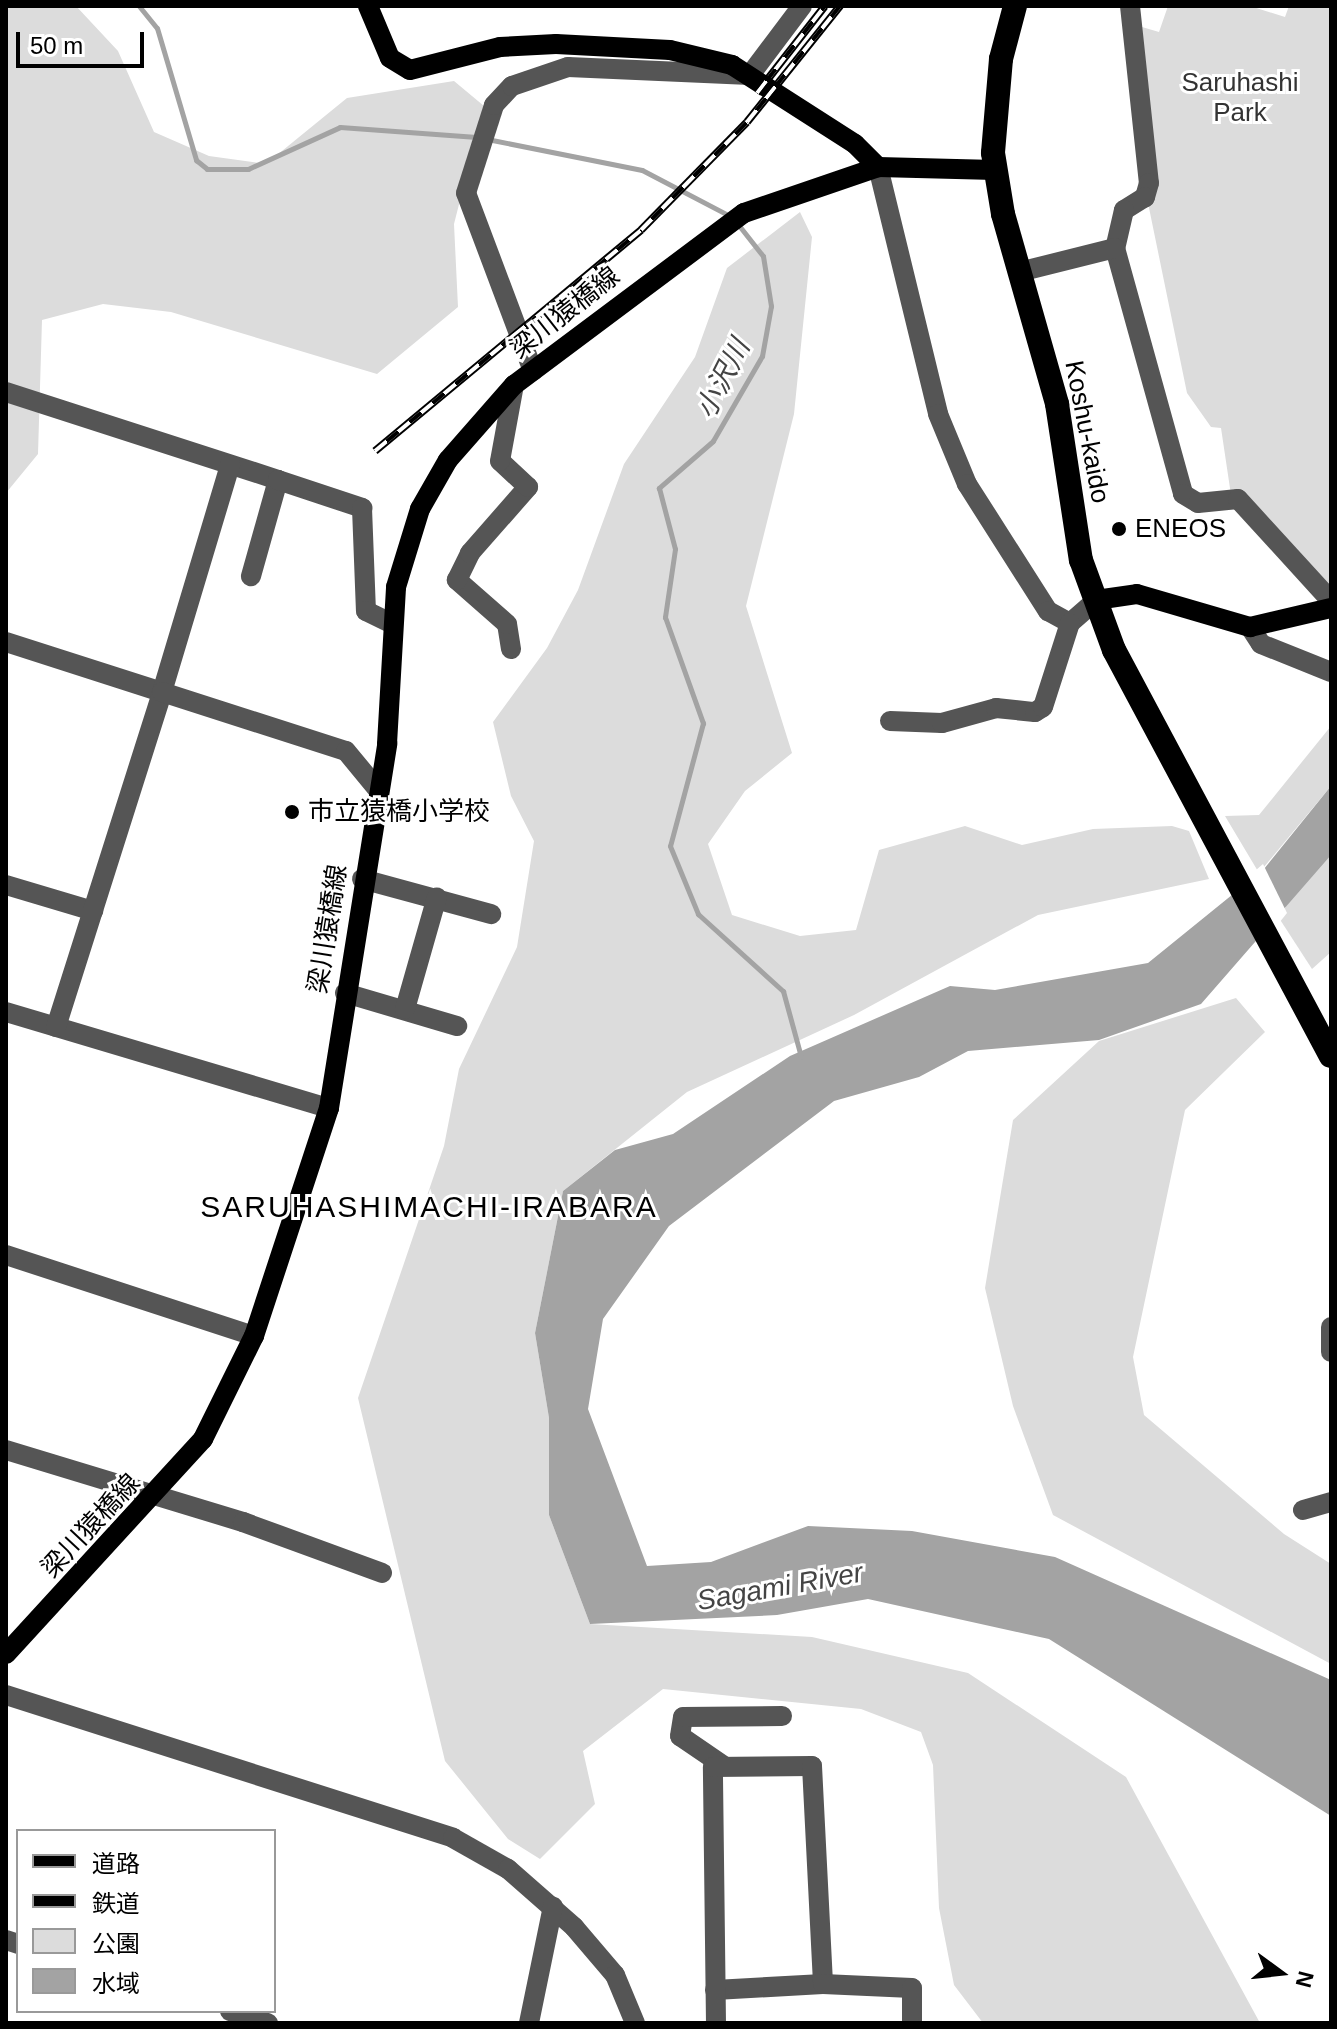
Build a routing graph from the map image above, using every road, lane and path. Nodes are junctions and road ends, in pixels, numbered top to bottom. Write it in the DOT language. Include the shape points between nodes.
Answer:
graph roads {
  1 [pos="368,6"];
  2 [pos="802,6"];
  3 [pos="1015,6"];
  4 [pos="1130,6"];
  5 [pos="750,75"];
  6 [pos="878,167"];
  7 [pos="995,170"];
  8 [pos="1115,248"];
  9 [pos="1019,272"];
  10 [pos="533,371"];
  11 [pos="514,385"];
  12 [pos="6,392"];
  13 [pos="230,465"];
  14 [pos="278,480"];
  15 [pos="251,576"];
  16 [pos="1096,600"];
  17 [pos="1331,601"];
  18 [pos="1331,608"];
  19 [pos="391,623"];
  20 [pos="1070,623"];
  21 [pos="1250,627"];
  22 [pos="6,642"];
  23 [pos="511,649"];
  24 [pos="1331,672"];
  25 [pos="162,692"];
  26 [pos="890,721"];
  27 [pos="379,791"];
  28 [pos="362,879"];
  29 [pos="6,885"];
  30 [pos="437,897"];
  31 [pos="93,911"];
  32 [pos="491,914"];
  33 [pos="345,993"];
  34 [pos="405,1009"];
  35 [pos="6,1012"];
  36 [pos="457,1026"];
  37 [pos="56,1027"];
  38 [pos="1331,1056"];
  39 [pos="329,1108"];
  40 [pos="6,1255"];
  41 [pos="1331,1327"];
  42 [pos="254,1336"];
  43 [pos="1331,1352"];
  44 [pos="6,1450"];
  45 [pos="156,1495"];
  46 [pos="1331,1502"];
  47 [pos="1303,1510"];
  48 [pos="382,1573"];
  49 [pos="6,1654"];
  50 [pos="6,1695"];
  51 [pos="782,1716"];
  52 [pos="724,1766"];
  53 [pos="553,1906"];
  54 [pos="823,1984"];
  55 [pos="715,1990"];
  56 [pos="236,2013"];
  57 [pos="268,2023"];
  58 [pos="529,2023"];
  59 [pos="635,2023"];
  60 [pos="716,2023"];
  61 [pos="912,2023"];
  1 -- 5 [label="main road" via="390,58 410,70 500,47 612,44 670,50"];
  2 -- 5 [label="street"];
  3 -- 7 [label="highway, Koshu-kaido" via="992,124"];
  4 -- 8 [label="street" via="1149,183 1145,197 1124,210"];
  5 -- 6 [label="main road"];
  5 -- 10 [label="street" via="568,67 512,86 481,132 466,193"];
  6 -- 7 [label="main road, 梁川猿橋線"];
  6 -- 10 [label="main road, 梁川猿橋線" via="829,180 713,232"];
  6 -- 20 [label="street" via="938,414 967,484 1048,611"];
  7 -- 9 [label="highway, Koshu-kaido"];
  8 -- 9 [label="street"];
  8 -- 17 [label="street" via="1183,494 1198,503 1238,499"];
  9 -- 16 [label="highway, Koshu-kaido" via="1057,404 1081,560"];
  10 -- 11 [label="main road, 梁川猿橋線"];
  11 -- 19 [label="main road, 梁川猿橋線" via="475,423 431,486 402,558"];
  11 -- 23 [label="street" via="500,461 528,487 470,553 457,580 507,624"];
  12 -- 13 [label="street"];
  13 -- 14 [label="street"];
  13 -- 25 [label="street"];
  14 -- 15 [label="street"];
  14 -- 19 [label="street" via="362,508 366,611"];
  16 -- 20 [label="street"];
  16 -- 21 [label="main road" via="1137,594"];
  16 -- 38 [label="highway, Koshu-kaido" via="1114,650"];
  18 -- 21 [label="main road"];
  19 -- 27 [label="main road, 梁川猿橋線"];
  20 -- 26 [label="street" via="1043,707 1035,712 996,708 942,723"];
  21 -- 24 [label="street" via="1261,644"];
  22 -- 25 [label="street"];
  25 -- 27 [label="street" via="346,751"];
  25 -- 31 [label="street"];
  27 -- 28 [label="main road, 梁川猿橋線"];
  28 -- 30 [label="street"];
  28 -- 33 [label="main road, 梁川猿橋線"];
  29 -- 31 [label="street"];
  30 -- 32 [label="street"];
  30 -- 34 [label="street"];
  31 -- 37 [label="street"];
  33 -- 34 [label="street"];
  33 -- 39 [label="main road, 梁川猿橋線"];
  34 -- 36 [label="street"];
  35 -- 37 [label="street"];
  37 -- 39 [label="street"];
  39 -- 42 [label="main road, 梁川猿橋線"];
  40 -- 42 [label="street"];
  41 -- 43 [label="street"];
  42 -- 45 [label="main road, 梁川猿橋線" via="217,1418"];
  44 -- 45 [label="street"];
  45 -- 48 [label="street"];
  45 -- 49 [label="main road, 梁川猿橋線"];
  46 -- 47 [label="street"];
  50 -- 53 [label="street" via="453,1838 508,1869"];
  51 -- 52 [label="street" via="683,1717 680,1736"];
  52 -- 54 [label="street" via="812,1766"];
  52 -- 55 [label="street" via="713,1767"];
  53 -- 58 [label="street"];
  53 -- 59 [label="street" via="615,1975"];
  54 -- 55 [label="street"];
  54 -- 61 [label="street" via="912,1988"];
  55 -- 60 [label="street"];
  56 -- 57 [label="street"];
}
